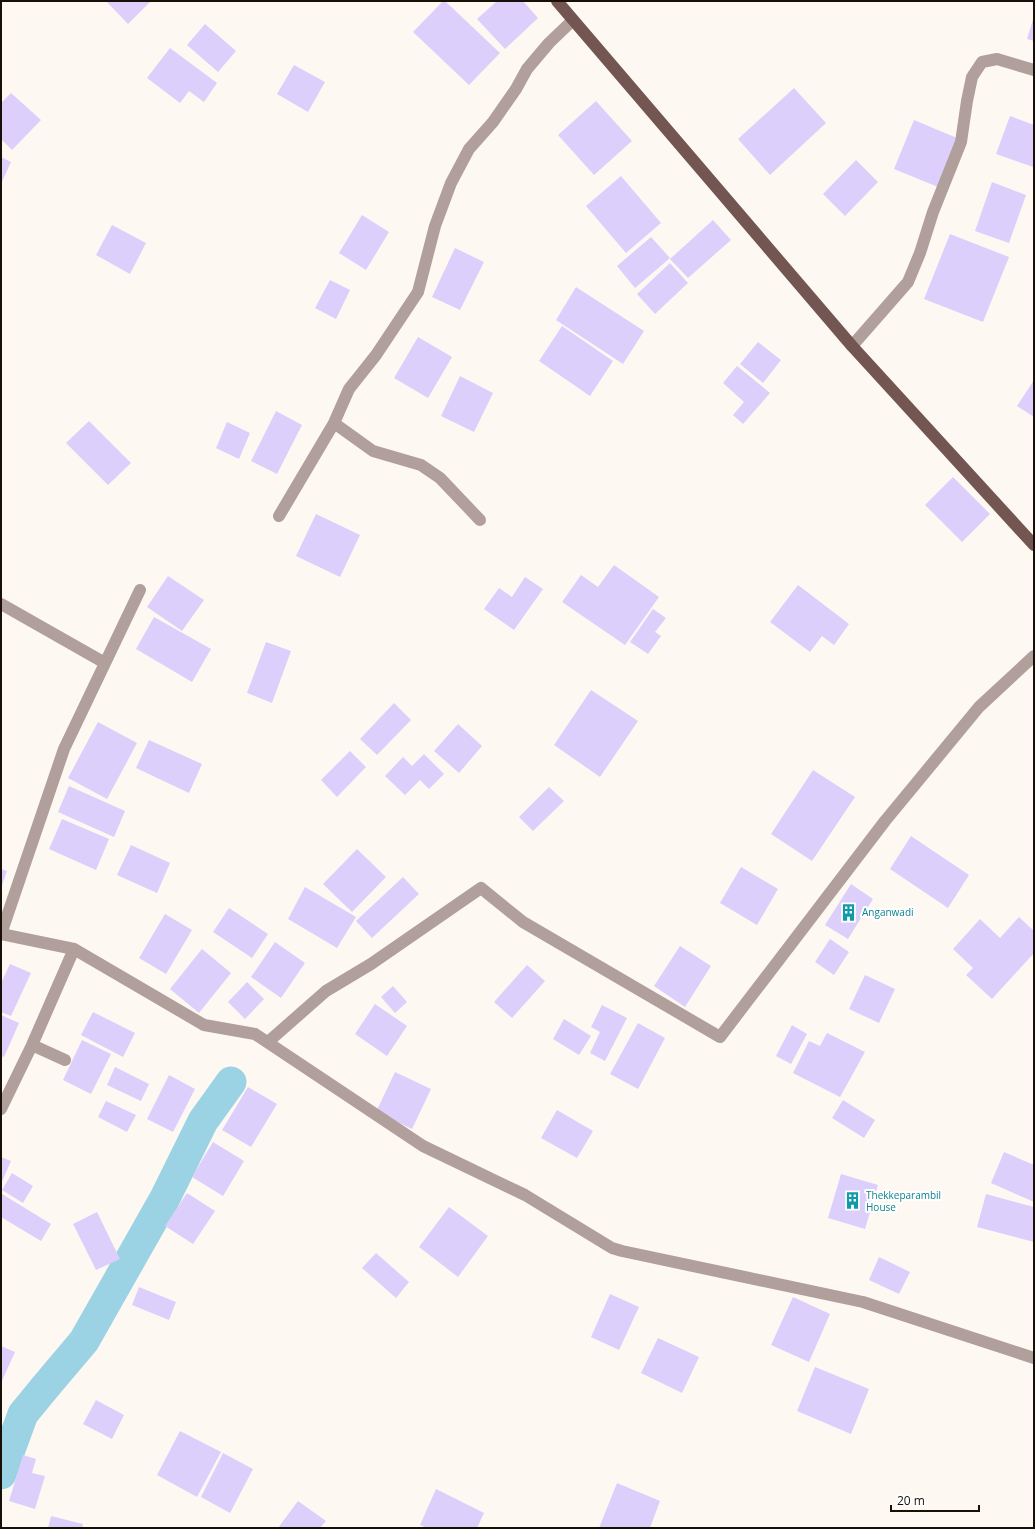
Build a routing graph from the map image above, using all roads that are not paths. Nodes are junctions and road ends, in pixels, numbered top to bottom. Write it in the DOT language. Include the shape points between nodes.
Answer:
graph roads {
  1 [pos="557,1"];
  2 [pos="573,20"];
  3 [pos="1034,70"];
  4 [pos="852,346"];
  5 [pos="334,423"];
  6 [pos="279,516"];
  7 [pos="480,520"];
  8 [pos="1034,545"];
  9 [pos="140,590"];
  10 [pos="1,604"];
  11 [pos="1034,656"];
  12 [pos="105,664"];
  13 [pos="1,934"];
  14 [pos="74,949"];
  15 [pos="268,1042"];
  16 [pos="32,1045"];
  17 [pos="66,1060"];
  18 [pos="1,1109"];
  19 [pos="1034,1358"];
  1 -- 2 [label="main road"];
  2 -- 4 [label="main road"];
  2 -- 5 [label="street" via="549,43 528,69 493,122 469,149 451,184 435,226 418,292 376,355 349,389"];
  3 -- 4 [label="street" via="997,59 982,62 972,77 961,142 908,282"];
  4 -- 8 [label="main road"];
  5 -- 6 [label="street"];
  5 -- 7 [label="street" via="373,451 421,465 440,478"];
  9 -- 12 [label="street"];
  10 -- 12 [label="street"];
  11 -- 15 [label="street" via="979,708 885,821 720,1037 523,922 481,888 326,992"];
  12 -- 13 [label="street" via="64,748"];
  13 -- 14 [label="street"];
  14 -- 15 [label="street" via="204,1025 255,1034"];
  14 -- 16 [label="street"];
  15 -- 19 [label="street" via="423,1146 525,1195 612,1248 863,1302"];
  16 -- 17 [label="street"];
  16 -- 18 [label="street"];
}
